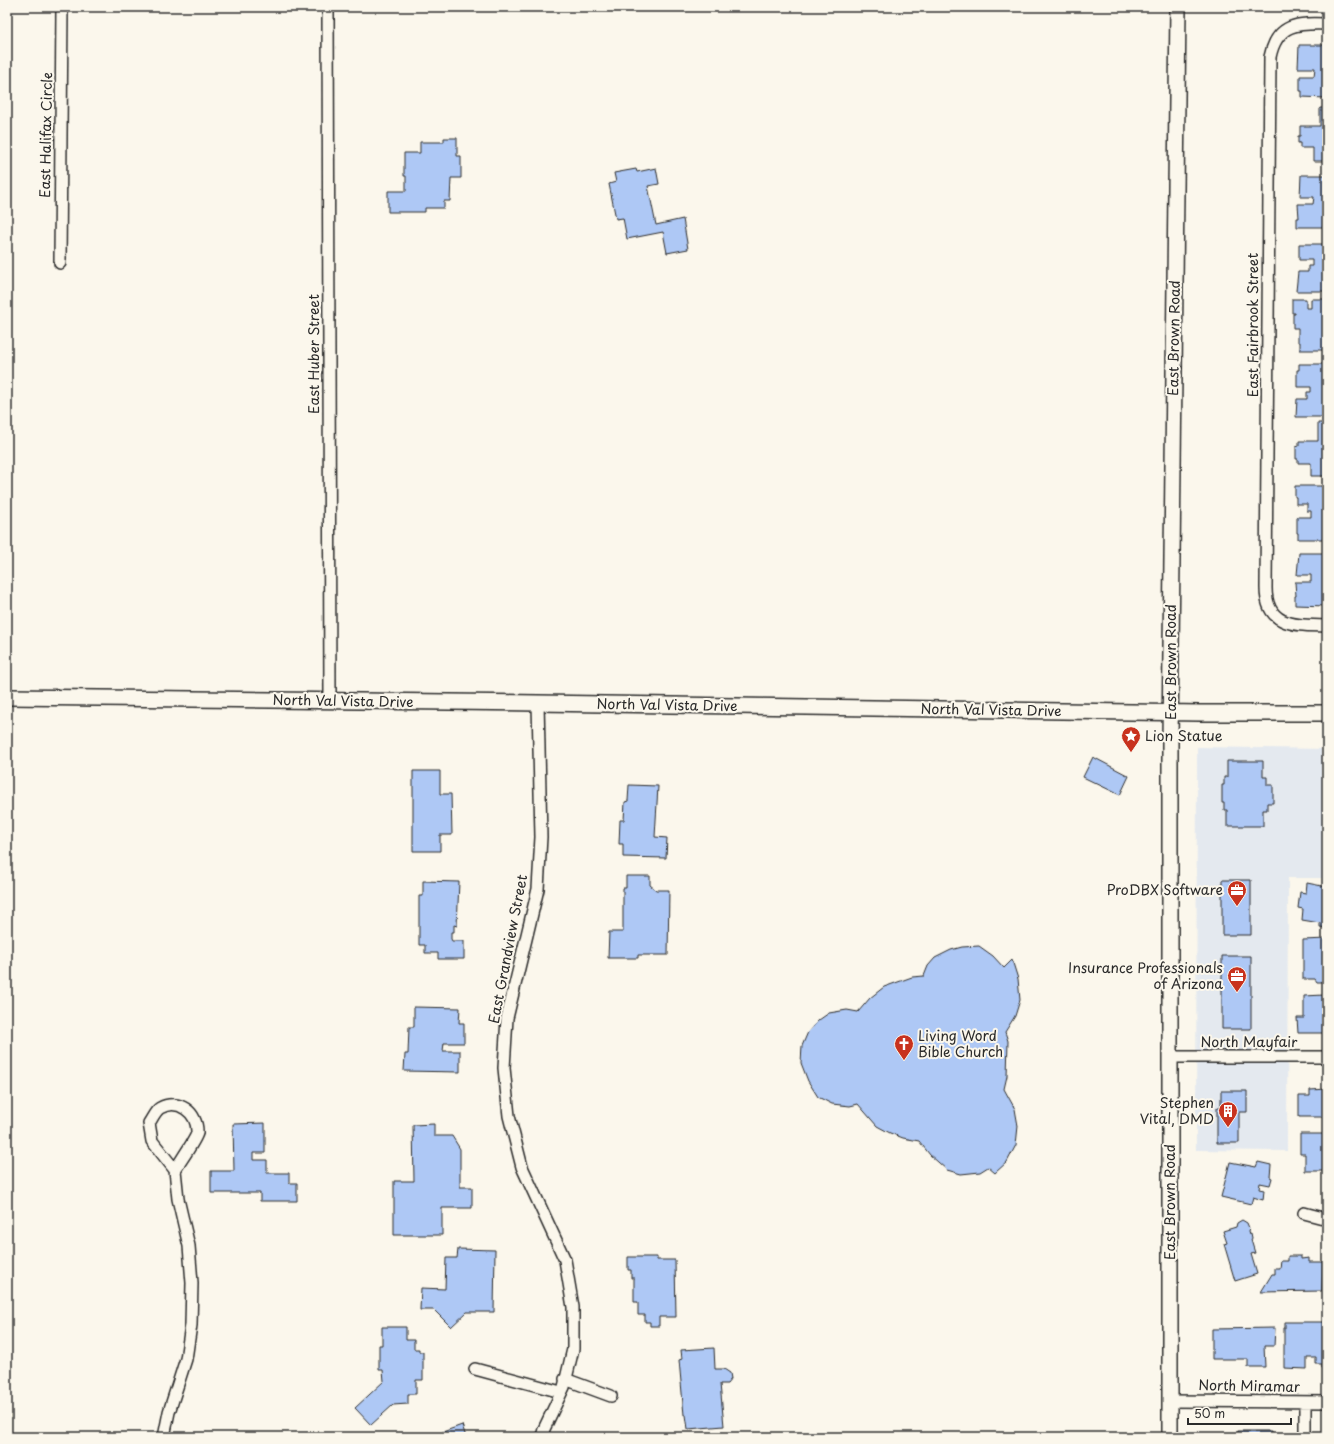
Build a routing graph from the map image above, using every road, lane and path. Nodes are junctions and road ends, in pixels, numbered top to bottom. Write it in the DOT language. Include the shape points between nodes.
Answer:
graph roads {
  1 [pos="62,7"];
  2 [pos="328,7"];
  3 [pos="1178,7"];
  4 [pos="1327,24"];
  5 [pos="60,263"];
  6 [pos="1327,626"];
  7 [pos="7,698"];
  8 [pos="330,702"];
  9 [pos="538,703"];
  10 [pos="1171,712"];
  11 [pos="1327,713"];
  12 [pos="1170,1057"];
  13 [pos="1327,1057"];
  14 [pos="175,1170"];
  15 [pos="1304,1212"];
  16 [pos="1327,1219"];
  17 [pos="475,1369"];
  18 [pos="565,1380"];
  19 [pos="561,1392"];
  20 [pos="611,1396"];
  21 [pos="1170,1401"];
  22 [pos="1305,1402"];
  23 [pos="1327,1402"];
  24 [pos="164,1437"];
  25 [pos="542,1437"];
  26 [pos="1170,1437"];
  27 [pos="1305,1437"];
  1 -- 5 [label="street, East Halifax Circle"];
  2 -- 8 [label="street, East Huber Street"];
  3 -- 10 [label="main road, East Brown Road"];
  4 -- 6 [label="street, East Fairbrook Street" via="1298,24 1281,33 1274,42 1270,57 1266,572 1266,596 1277,616 1288,624"];
  7 -- 8 [label="main road, North Val Vista Drive"];
  8 -- 9 [label="main road, North Val Vista Drive"];
  9 -- 10 [label="main road, North Val Vista Drive"];
  9 -- 18 [label="street, East Grandview Street" via="541,836 538,889 507,1018 504,1068 509,1116 522,1167 565,1260 573,1307 573,1350"];
  10 -- 11 [label="main road, North Val Vista Drive"];
  10 -- 12 [label="main road, East Brown Road"];
  12 -- 13 [label="street, North Mayfair"];
  12 -- 21 [label="main road, East Brown Road"];
  14 -- 14 [label="street" via="197,1134 195,1118 186,1108 172,1104 158,1109 149,1123 152,1141"];
  14 -- 24 [label="street" via="178,1199 189,1246 192,1283 191,1325 186,1358"];
  15 -- 16 [label="street"];
  17 -- 19 [label="street"];
  18 -- 19 [label="street, East Grandview Street"];
  18 -- 20 [label="street"];
  19 -- 25 [label="street, East Grandview Street"];
  21 -- 22 [label="street, North Miramar"];
  21 -- 26 [label="main road, East Brown Road"];
  22 -- 23 [label="street, North Miramar"];
  22 -- 27 [label="street"];
}
